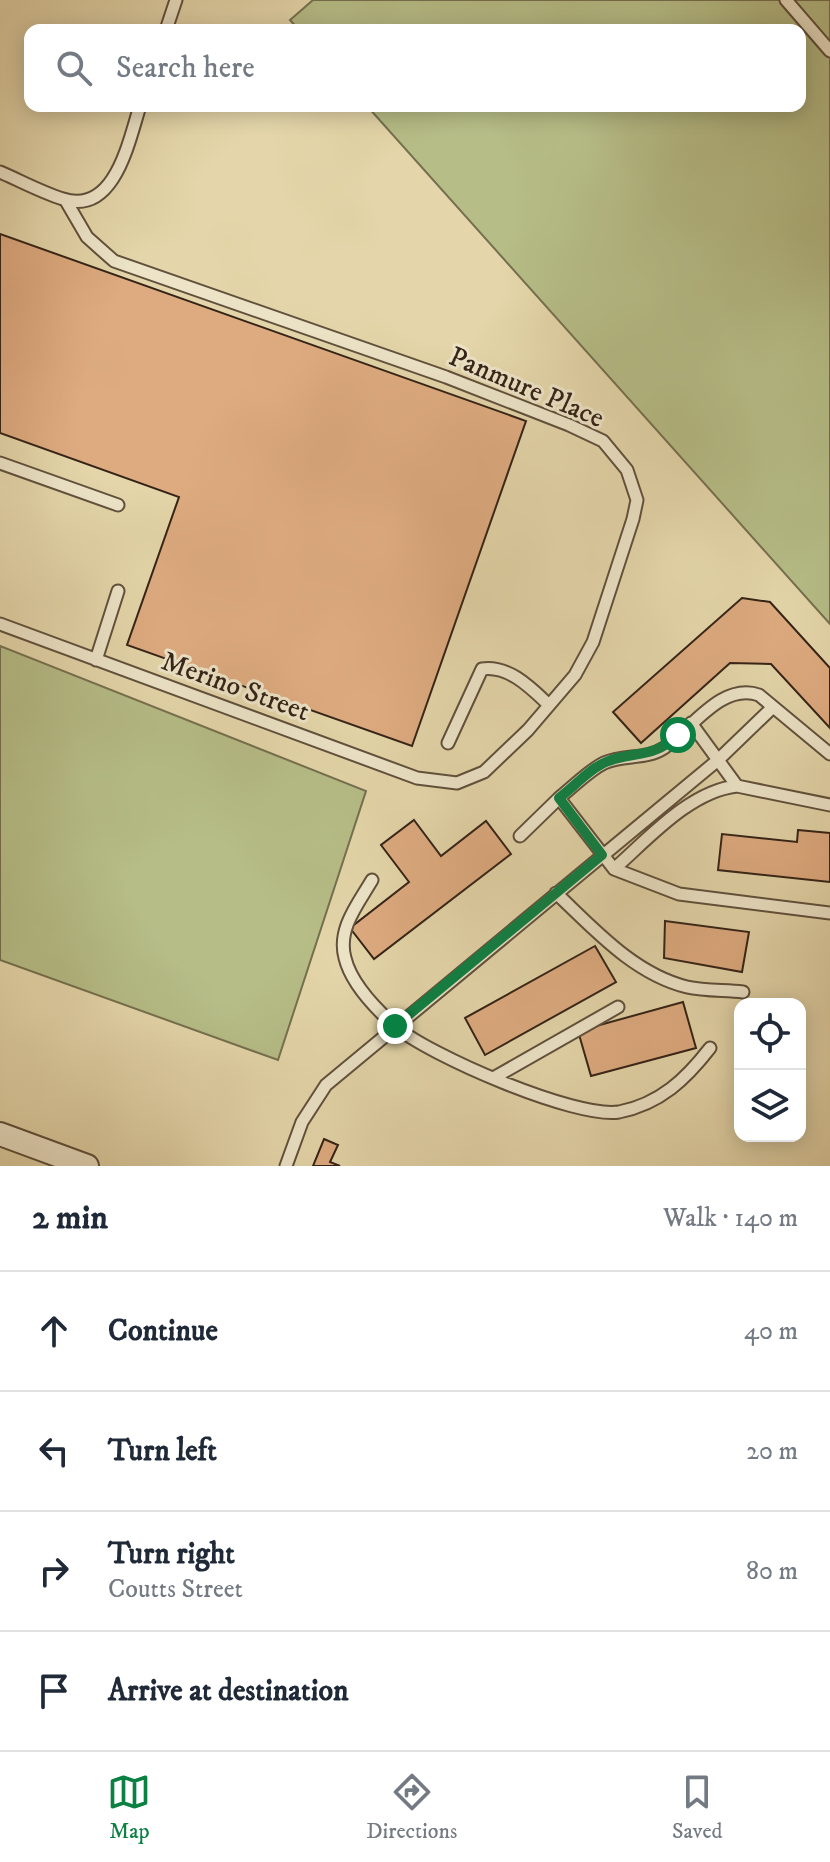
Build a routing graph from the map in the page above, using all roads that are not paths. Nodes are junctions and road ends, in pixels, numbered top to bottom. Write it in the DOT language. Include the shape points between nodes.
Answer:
graph roads {
  1 [pos="176,0"];
  2 [pos="786,0"];
  3 [pos="168,24"];
  4 [pos="830,51"];
  5 [pos="138,112"];
  6 [pos="0,172"];
  7 [pos="66,201"];
  8 [pos="0,463"];
  9 [pos="118,505"];
  10 [pos="118,591"];
  11 [pos="0,624"];
  12 [pos="96,660"];
  13 [pos="549,705"];
  14 [pos="773,707"];
  15 [pos="691,723"];
  16 [pos="448,743"];
  17 [pos="830,754"];
  18 [pos="718,760"];
  19 [pos="457,783"];
  20 [pos="737,786"];
  21 [pos="559,798"];
  22 [pos="830,805"];
  23 [pos="520,836"];
  24 [pos="602,855"];
  25 [pos="614,869"];
  26 [pos="372,880"];
  27 [pos="556,893"];
  28 [pos="830,913"];
  29 [pos="743,992"];
  30 [pos="618,1007"];
  31 [pos="395,1026"];
  32 [pos="710,1048"];
  33 [pos="495,1077"];
  34 [pos="0,1134"];
  35 [pos="87,1166"];
  36 [pos="286,1166"];
  1 -- 3 [label="lane"];
  2 -- 4 [label="lane"];
  5 -- 7 [label="lane" via="108,187 85,200"];
  6 -- 7 [label="lane"];
  7 -- 13 [label="lane, Panmure Place" via="87,237 114,261 446,377 603,441 627,470 637,500 593,642 575,675"];
  8 -- 9 [label="lane"];
  10 -- 12 [label="lane"];
  11 -- 12 [label="lane, Merino Street"];
  12 -- 19 [label="lane, Merino Street" via="417,778"];
  13 -- 16 [label="lane" via="509,673 482,669"];
  13 -- 19 [label="lane, Panmure Place" via="484,772"];
  14 -- 15 [label="lane" via="759,695 745,693 708,707"];
  14 -- 17 [label="lane"];
  14 -- 18 [label="lane"];
  15 -- 18 [label="lane"];
  15 -- 21 [label="lane" via="664,748 603,763"];
  18 -- 20 [label="lane"];
  18 -- 24 [label="lane"];
  20 -- 22 [label="lane"];
  20 -- 25 [label="lane" via="711,792"];
  21 -- 23 [label="lane"];
  21 -- 24 [label="lane"];
  24 -- 25 [label="lane"];
  24 -- 27 [label="lane"];
  25 -- 28 [label="lane" via="679,894"];
  26 -- 31 [label="lane" via="347,922 345,958 354,980"];
  27 -- 29 [label="lane" via="604,940 649,971 687,987"];
  27 -- 31 [label="lane"];
  30 -- 33 [label="lane"];
  31 -- 33 [label="lane" via="433,1050"];
  31 -- 36 [label="lane" via="326,1085 302,1122"];
  32 -- 33 [label="lane" via="687,1077 654,1101 616,1112 573,1107"];
  34 -- 35 [label="street"];
}
